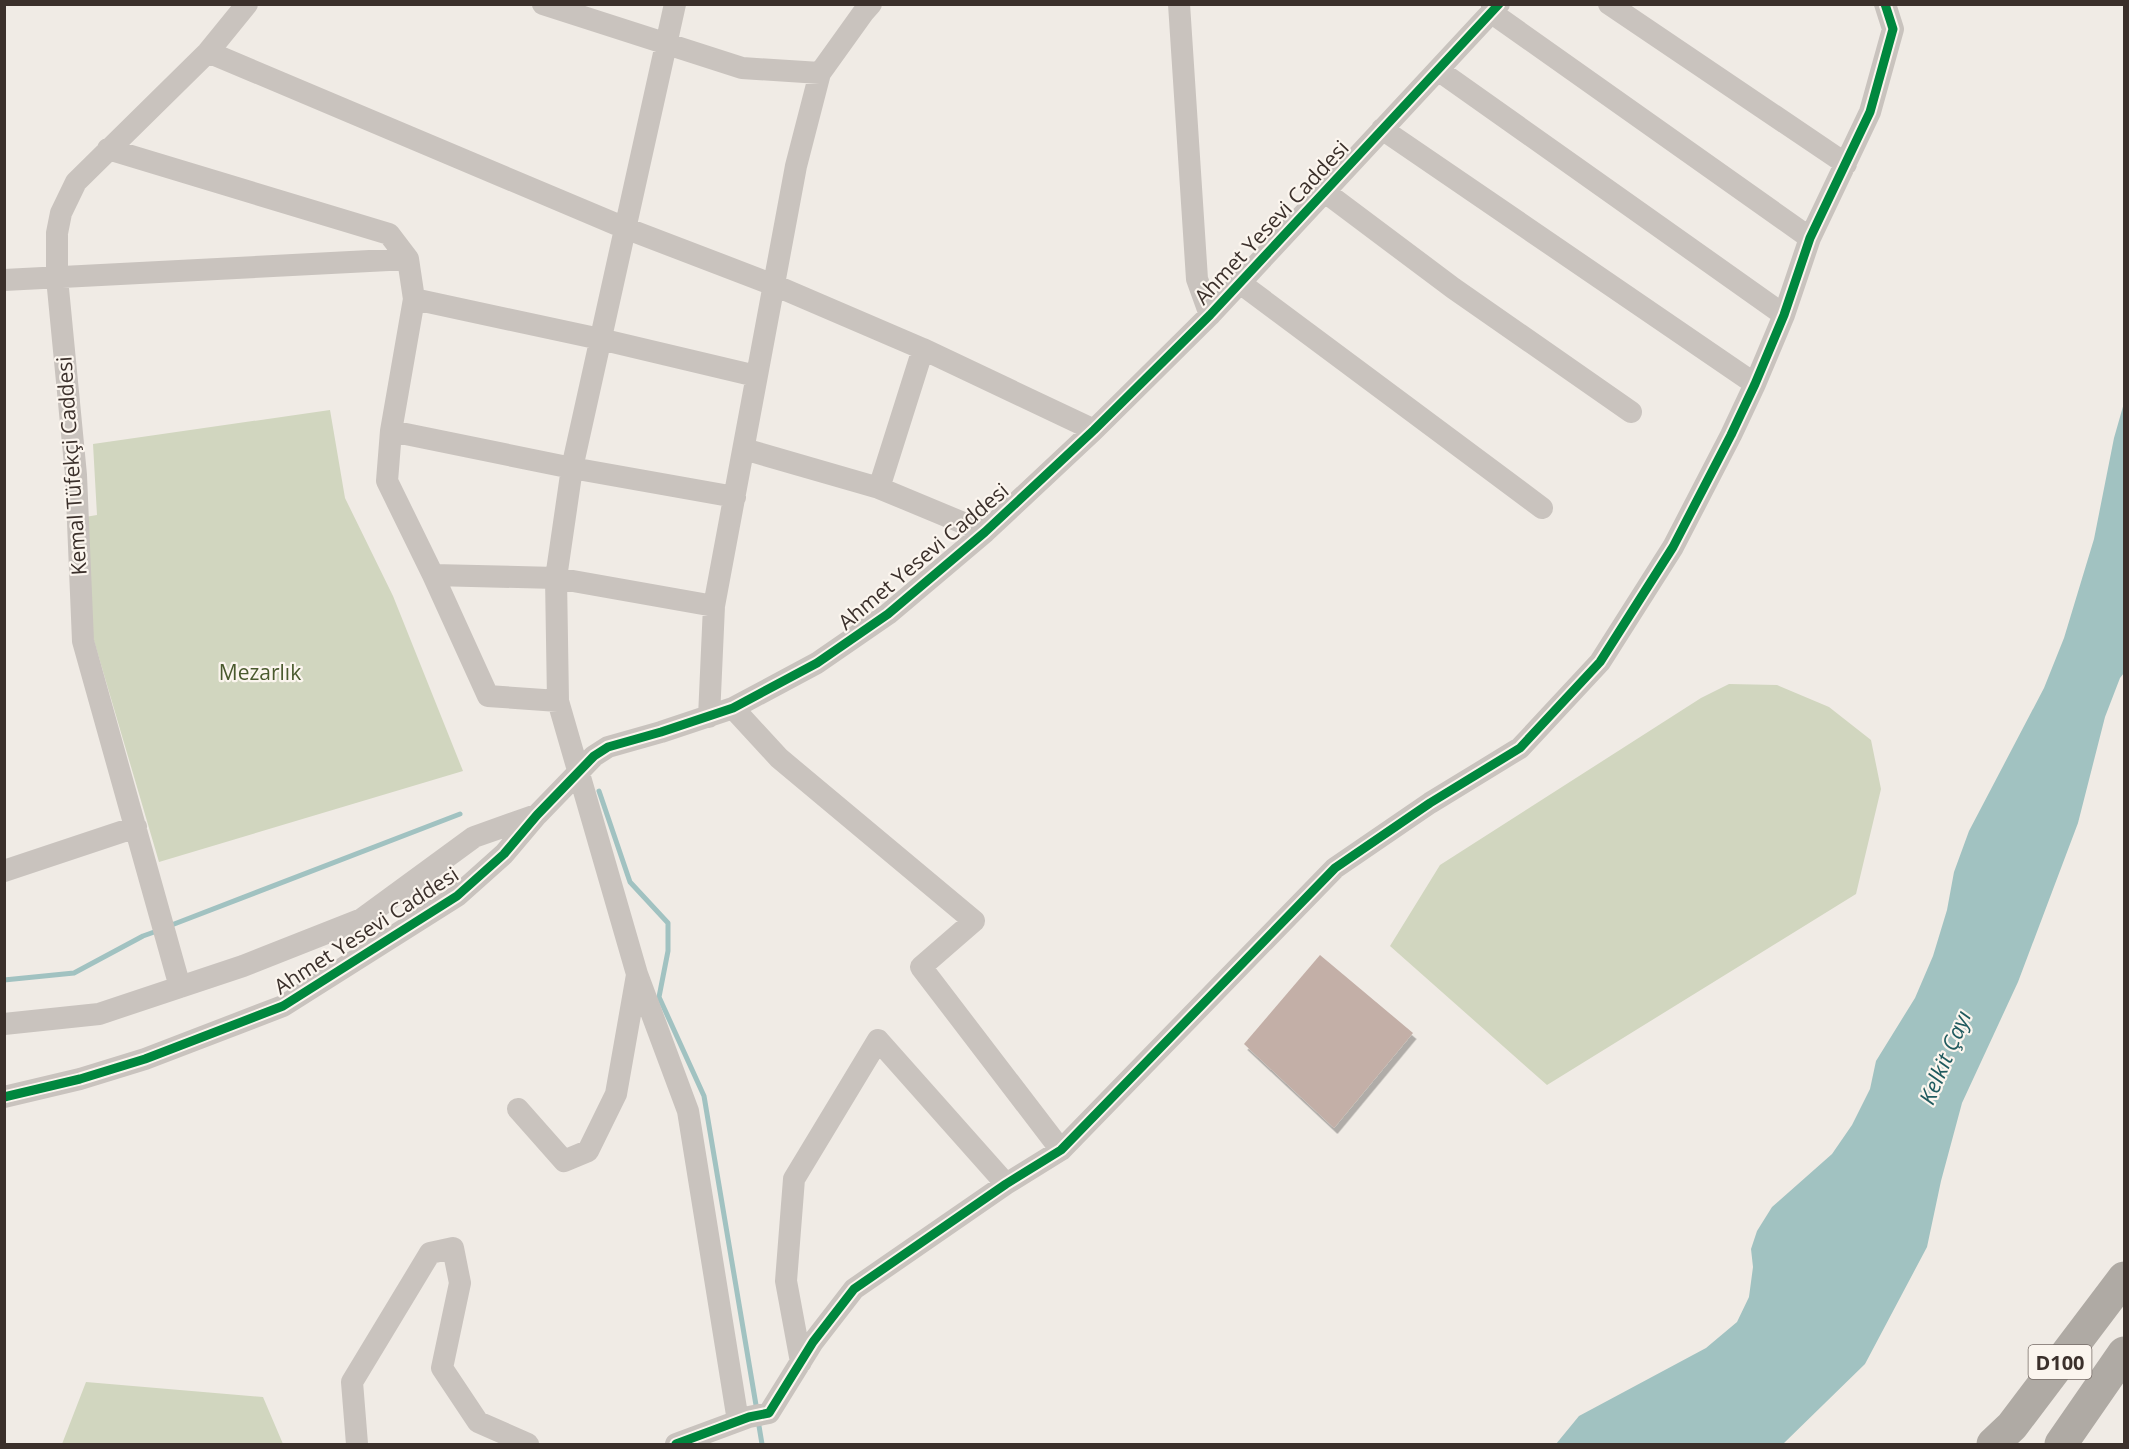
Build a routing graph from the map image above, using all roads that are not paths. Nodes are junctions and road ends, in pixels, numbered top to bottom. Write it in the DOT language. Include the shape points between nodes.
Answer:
graph roads {
  1 [pos="247,4"];
  2 [pos="543,4"];
  3 [pos="675,4"];
  4 [pos="871,4"];
  5 [pos="1179,4"];
  6 [pos="1609,4"];
  7 [pos="1885,4"];
  8 [pos="1494,7"];
  9 [pos="665,43"];
  10 [pos="208,52"];
  11 [pos="1438,70"];
  12 [pos="820,73"];
  13 [pos="1382,129"];
  14 [pos="108,149"];
  15 [pos="1846,164"];
  16 [pos="1325,192"];
  17 [pos="625,228"];
  18 [pos="1810,238"];
  19 [pos="408,259"];
  20 [pos="57,278"];
  21 [pos="4,280"];
  22 [pos="1240,283"];
  23 [pos="774,285"];
  24 [pos="414,299"];
  25 [pos="1210,315"];
  26 [pos="1784,315"];
  27 [pos="600,339"];
  28 [pos="923,349"];
  29 [pos="756,376"];
  30 [pos="1755,384"];
  31 [pos="1631,412"];
  32 [pos="1094,430"];
  33 [pos="391,431"];
  34 [pos="744,449"];
  35 [pos="572,468"];
  36 [pos="879,488"];
  37 [pos="735,497"];
  38 [pos="1542,508"];
  39 [pos="985,532"];
  40 [pos="433,575"];
  41 [pos="556,578"];
  42 [pos="714,606"];
  43 [pos="558,701"];
  44 [pos="733,708"];
  45 [pos="709,717"];
  46 [pos="578,771"];
  47 [pos="537,815"];
  48 [pos="136,826"];
  49 [pos="4,871"];
  50 [pos="637,974"];
  51 [pos="180,987"];
  52 [pos="4,1024"];
  53 [pos="4,1097"];
  54 [pos="518,1109"];
  55 [pos="1061,1150"];
  56 [pos="1006,1184"];
  57 [pos="2124,1278"];
  58 [pos="2124,1353"];
  59 [pos="801,1362"];
  60 [pos="752,1417"];
  61 [pos="357,1444"];
  62 [pos="528,1444"];
  63 [pos="676,1444"];
  64 [pos="1993,1444"];
  65 [pos="2061,1444"];
  1 -- 10 [label="street, Kemal Tüfekçi Caddesi"];
  2 -- 9 [label="street"];
  3 -- 9 [label="street"];
  4 -- 12 [label="street"];
  5 -- 25 [label="street" via="1197,279"];
  6 -- 15 [label="street"];
  7 -- 15 [label="street" via="1893,29 1870,112"];
  8 -- 11 [label="street, Ahmet Yesevi Caddesi"];
  8 -- 18 [label="street"];
  9 -- 12 [label="street" via="742,68"];
  9 -- 17 [label="street"];
  10 -- 14 [label="street, Kemal Tüfekçi Caddesi"];
  10 -- 17 [label="street"];
  11 -- 13 [label="street, Ahmet Yesevi Caddesi"];
  11 -- 26 [label="street"];
  12 -- 23 [label="street" via="796,166"];
  13 -- 16 [label="street, Ahmet Yesevi Caddesi"];
  13 -- 30 [label="street"];
  14 -- 19 [label="street" via="389,234"];
  14 -- 20 [label="street, Kemal Tüfekçi Caddesi" via="76,182 61,213"];
  15 -- 18 [label="street"];
  16 -- 22 [label="street, Ahmet Yesevi Caddesi"];
  16 -- 31 [label="street" via="1453,288"];
  17 -- 23 [label="street"];
  17 -- 27 [label="street"];
  18 -- 26 [label="street"];
  19 -- 20 [label="street"];
  19 -- 24 [label="street"];
  20 -- 21 [label="street"];
  20 -- 48 [label="street, Kemal Tüfekçi Caddesi" via="76,475 83,641"];
  22 -- 25 [label="street, Ahmet Yesevi Caddesi"];
  22 -- 38 [label="street"];
  23 -- 28 [label="street"];
  23 -- 29 [label="street"];
  24 -- 27 [label="street"];
  24 -- 33 [label="street"];
  25 -- 32 [label="street, Ahmet Yesevi Caddesi"];
  26 -- 30 [label="street"];
  27 -- 29 [label="street"];
  27 -- 35 [label="street"];
  28 -- 32 [label="street"];
  28 -- 36 [label="street"];
  29 -- 34 [label="street"];
  30 -- 55 [label="street" via="1673,547 1600,662 1520,748 1335,868"];
  32 -- 39 [label="street, Ahmet Yesevi Caddesi"];
  33 -- 35 [label="street"];
  33 -- 40 [label="street" via="387,481"];
  34 -- 36 [label="street"];
  34 -- 37 [label="street"];
  35 -- 37 [label="street"];
  35 -- 41 [label="street"];
  36 -- 39 [label="street"];
  37 -- 42 [label="street"];
  39 -- 44 [label="street, Ahmet Yesevi Caddesi" via="888,614 843,646"];
  40 -- 41 [label="street"];
  40 -- 43 [label="street" via="488,696"];
  41 -- 42 [label="street"];
  41 -- 43 [label="street"];
  42 -- 45 [label="street"];
  43 -- 46 [label="street"];
  44 -- 45 [label="street, Ahmet Yesevi Caddesi"];
  44 -- 55 [label="street" via="779,758 974,921 921,967"];
  45 -- 46 [label="street, Ahmet Yesevi Caddesi" via="608,747"];
  46 -- 47 [label="street, Ahmet Yesevi Caddesi"];
  46 -- 50 [label="street"];
  47 -- 51 [label="street" via="474,837 362,919"];
  47 -- 53 [label="street, Ahmet Yesevi Caddesi" via="504,854 458,896 283,1006 145,1059 80,1080"];
  48 -- 49 [label="street"];
  48 -- 51 [label="street, Kemal Tüfekçi Caddesi"];
  50 -- 54 [label="street" via="616,1094 588,1151 564,1161"];
  50 -- 60 [label="street" via="688,1111"];
  51 -- 52 [label="street" via="99,1014"];
  55 -- 56 [label="street"];
  56 -- 59 [label="street" via="855,1289"];
  56 -- 59 [label="street" via="878,1040 794,1179 786,1281"];
  57 -- 64 [label="highway, D100" via="2012,1426"];
  58 -- 65 [label="highway, D100"];
  59 -- 60 [label="street"];
  60 -- 63 [label="street"];
  61 -- 62 [label="street" via="352,1382 430,1253 453,1248 460,1283 442,1368 478,1422"];
}
